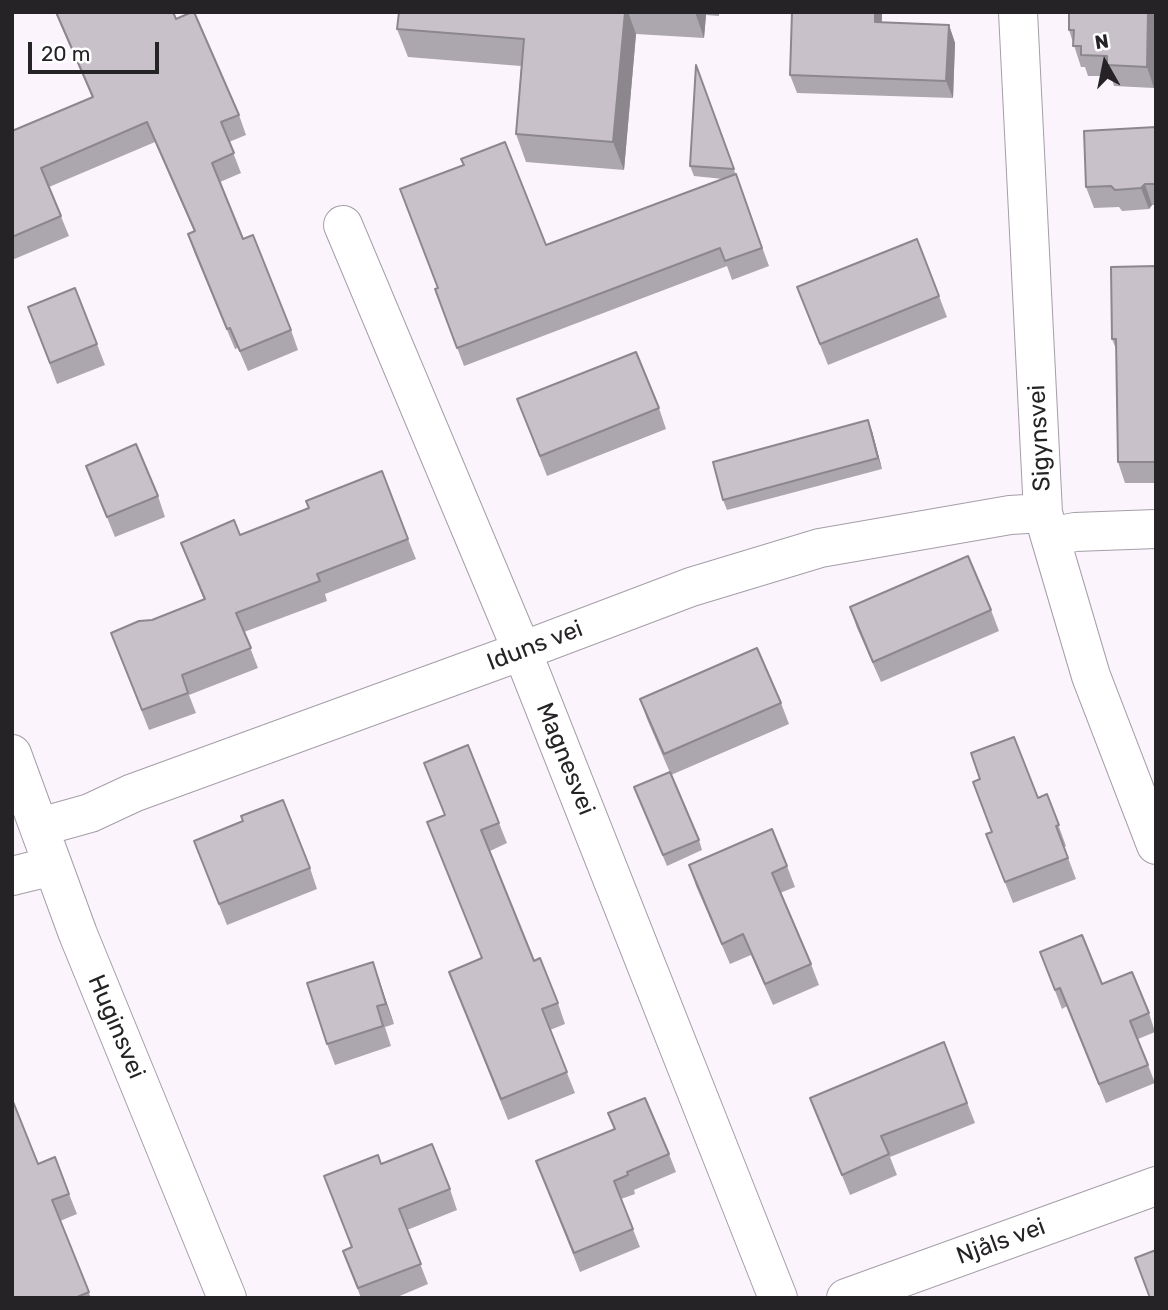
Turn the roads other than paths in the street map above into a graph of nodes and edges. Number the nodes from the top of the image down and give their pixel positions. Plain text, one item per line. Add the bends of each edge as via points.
1 (1018, 12) edge
2 (343, 225) dead end
3 (1047, 525) junction
4 (1156, 529) edge
5 (522, 651) junction
6 (12, 754) edge
7 (40, 827) junction
8 (1156, 845) edge
9 (53, 866) junction
10 (12, 876) edge
11 (1156, 1186) edge
12 (227, 1298) edge
13 (778, 1298) edge
14 (846, 1298) edge

1 - 3 street, Sigynsvei
2 - 5 street, Magnesvei
3 - 4 street, Iduns vei via 1075,532
3 - 5 street, Iduns vei via 1010,516 820,548 691,587
3 - 8 street, Sigynsvei via 1091,676
5 - 7 street, Iduns vei via 133,793 90,813
5 - 13 street, Magnesvei
6 - 7 street, Huginsvei
7 - 9 street, Huginsvei
9 - 10 street
9 - 12 street, Huginsvei
11 - 14 street, Njåls vei

